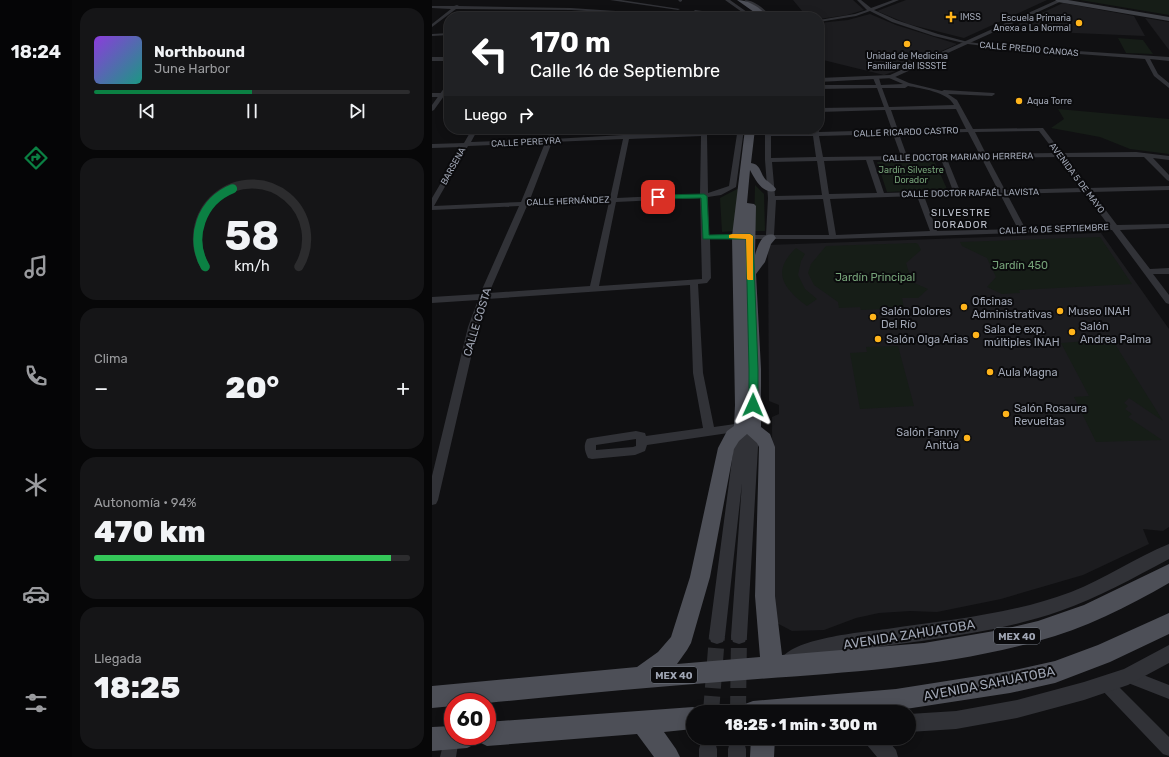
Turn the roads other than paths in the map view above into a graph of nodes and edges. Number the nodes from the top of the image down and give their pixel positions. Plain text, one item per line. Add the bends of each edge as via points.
1 (612, 0) edge
2 (726, 0) edge
3 (734, 0) edge
4 (740, 0) edge
5 (746, 0) edge
6 (859, 0) edge
7 (897, 0) edge
8 (1060, 0) edge
9 (1070, 0) edge
10 (461, 3) dead end
11 (432, 7) edge
12 (456, 7) junction
13 (604, 10) joint
14 (685, 10) dead end
15 (870, 10) junction
16 (693, 11) dead end
17 (449, 12) edge
18 (632, 12) edge
19 (699, 12) edge
20 (724, 12) edge
21 (744, 12) edge
22 (758, 12) edge
23 (758, 12) edge
24 (759, 12) edge
25 (1169, 18) edge
26 (824, 20) edge
27 (437, 21) edge
28 (432, 26) edge
29 (444, 34) edge
30 (432, 35) edge
31 (968, 43) junction
32 (1147, 58) junction
33 (432, 59) edge
34 (444, 59) edge
35 (1169, 59) edge
36 (891, 77) junction
37 (876, 78) junction
38 (824, 80) edge
39 (911, 86) junction
40 (1169, 86) edge
41 (880, 87) junction
42 (824, 88) edge
43 (933, 91) junction
44 (992, 94) dead end
45 (432, 95) edge
46 (444, 95) edge
47 (444, 97) edge
48 (958, 107) junction
49 (432, 109) edge
50 (888, 109) junction
51 (824, 110) edge
52 (970, 130) junction
53 (824, 132) edge
54 (897, 132) junction
55 (1043, 132) joint
56 (472, 134) edge
57 (552, 134) edge
58 (627, 134) edge
59 (666, 134) edge
60 (704, 134) edge
61 (743, 134) edge
62 (744, 134) edge
63 (764, 134) edge
64 (765, 134) edge
65 (815, 134) edge
66 (627, 137) junction
67 (549, 140) junction
68 (465, 145) junction
69 (432, 146) edge
70 (1060, 155) junction
71 (984, 156) junction
72 (1147, 156) junction
73 (943, 157) junction
74 (869, 158) junction
75 (905, 158) junction
76 (1169, 158) edge
77 (768, 160) junction
78 (820, 160) junction
79 (752, 166) junction
80 (743, 179) junction
81 (1169, 179) edge
82 (732, 187) junction
83 (1169, 188) edge
84 (1087, 190) junction
85 (1003, 192) junction
86 (771, 194) junction
87 (920, 194) junction
88 (958, 194) junction
89 (881, 195) junction
90 (704, 196) junction
91 (826, 198) junction
92 (613, 199) junction
93 (525, 202) junction
94 (432, 204) edge
95 (432, 208) edge
96 (1169, 226) edge
97 (1115, 227) junction
98 (1023, 230) junction
99 (934, 233) junction
100 (833, 237) junction
101 (770, 238) junction
102 (744, 239) junction
103 (706, 240) junction
104 (1148, 272) junction
105 (1169, 272) edge
106 (750, 274) junction
107 (694, 282) junction
108 (594, 289) junction
109 (483, 297) junction
110 (432, 300) edge
111 (1169, 301) edge
112 (746, 429) junction
113 (709, 431) junction
114 (642, 440) dead end
115 (432, 500) edge
116 (1169, 551) edge
117 (1169, 573) edge
118 (1169, 623) edge
119 (717, 636) tunnel mouth
120 (739, 636) tunnel mouth
121 (1169, 654) edge
122 (778, 667) junction
123 (1128, 676) junction
124 (640, 678) junction
125 (1106, 684) junction
126 (1169, 692) edge
127 (432, 697) edge
128 (837, 705) edge
129 (686, 719) edge
130 (642, 722) junction
131 (916, 723) edge
132 (496, 733) edge
133 (763, 745) edge
134 (880, 745) edge
135 (1169, 748) edge
136 (668, 757) edge
137 (762, 757) edge
138 (889, 757) edge

1 - 14 street
2 - 20 street via 727,8
2 - 21 street
3 - 22 main road
4 - 23 main road
5 - 24 street
6 - 15 street, CALLE PREDIO CANOAS
7 - 15 street
8 - 25 main road
8 - 31 street
9 - 25 main road
10 - 12 street
11 - 12 street
12 - 13 street
12 - 17 street
13 - 18 street
15 - 26 street
15 - 31 street, CALLE PREDIO CANOAS via 916,29
16 - 19 street
27 - 28 street
29 - 30 street
31 - 32 street, CALLE PREDIO CANOAS
31 - 36 street
32 - 35 street, CALLE PREDIO CANOAS
32 - 40 street via 1156,75
33 - 34 street
36 - 37 street
36 - 39 street
37 - 38 street
37 - 41 street
39 - 41 street
39 - 43 street
41 - 42 street
41 - 50 street
43 - 44 street
43 - 48 street via 952,98
45 - 46 street
47 - 49 street
48 - 50 street
48 - 52 street
50 - 51 street
50 - 54 street
52 - 54 street, CALLE RICARDO CASTRO
52 - 55 street, CALLE RICARDO CASTRO via 1040,129
52 - 71 street
53 - 54 street, CALLE RICARDO CASTRO
54 - 75 street
55 - 70 street, AVENIDA 5 DE MAYO
56 - 68 street, BARSENA
57 - 67 street, CALLE COSTA
58 - 66 street
59 - 66 street, CALLE PEREYRA
60 - 90 street
61 - 82 street
62 - 80 main road
63 - 79 main road
64 - 77 street
65 - 78 street
66 - 67 street, CALLE PEREYRA
66 - 92 street
67 - 68 street, CALLE PEREYRA
67 - 93 street, CALLE COSTA
68 - 69 street, CALLE PEREYRA
68 - 94 street, BARSENA
70 - 71 street, CALLE DOCTOR MARIANO HERRERA
70 - 72 street, CALLE DOCTOR MARIANO HERRERA
70 - 84 street, AVENIDA 5 DE MAYO
71 - 73 street, CALLE DOCTOR MARIANO HERRERA
71 - 85 street
72 - 76 street, CALLE DOCTOR MARIANO HERRERA
72 - 81 street
73 - 75 street, CALLE DOCTOR MARIANO HERRERA
73 - 88 street
74 - 75 street, CALLE DOCTOR MARIANO HERRERA
74 - 78 street, CALLE DOCTOR MARIANO HERRERA
74 - 89 street
77 - 78 street, CALLE DOCTOR MARIANO HERRERA
77 - 86 street
78 - 91 street
79 - 86 main road
79 - 102 main road
80 - 82 main road
80 - 102 main road
82 - 90 street, CALLE HERNÁNDEZ
83 - 84 street, CALLE DOCTOR RAFAÉL LAVISTA
84 - 85 street, CALLE DOCTOR RAFAÉL LAVISTA
84 - 97 street, AVENIDA 5 DE MAYO
85 - 88 street, CALLE DOCTOR RAFAÉL LAVISTA
85 - 98 street
86 - 91 street, CALLE DOCTOR RAFAÉL LAVISTA
86 - 101 street
87 - 88 street, CALLE DOCTOR RAFAÉL LAVISTA
87 - 89 street, CALLE DOCTOR RAFAÉL LAVISTA
87 - 99 street
89 - 91 street, CALLE DOCTOR RAFAÉL LAVISTA
90 - 92 street, CALLE HERNÁNDEZ
90 - 103 street
91 - 100 street
92 - 93 street, CALLE HERNÁNDEZ
92 - 108 street
93 - 95 street, CALLE HERNÁNDEZ
93 - 109 street, CALLE COSTA
96 - 97 street, CALLE 16 DE SEPTIEMBRE
97 - 98 street, CALLE 16 DE SEPTIEMBRE
97 - 104 street, AVENIDA 5 DE MAYO
98 - 99 street, CALLE 16 DE SEPTIEMBRE
99 - 100 street, CALLE 16 DE SEPTIEMBRE
100 - 101 street, CALLE 16 DE SEPTIEMBRE
101 - 102 street, CALLE 16 DE SEPTIEMBRE via 764,241
101 - 106 main road via 765,243 759,262
102 - 103 street, CALLE 16 DE SEPTIEMBRE
102 - 106 main road
102 - 112 main road via 743,405
103 - 107 street via 707,278 701,282
104 - 105 street
104 - 111 street, AVENIDA 5 DE MAYO
106 - 112 main road via 754,369
107 - 108 street
107 - 113 street via 698,373
108 - 109 street
109 - 110 street
109 - 115 street, CALLE COSTA
112 - 113 street
112 - 119 street
112 - 120 street
112 - 122 main road via 764,439 766,447 765,596
112 - 124 main road via 733,436 726,448 700,576 680,643 666,660
113 - 114 street
116 - 122 street, AVENIDA ZAHUATOBA via 1112,581 1060,603 959,628 816,649
117 - 122 main road, MEX 40 via 1131,594 1081,615 1040,630 994,642 854,661
118 - 128 main road, AVENIDA SAHUATOBA via 1102,654 1055,672 1010,682 896,700
121 - 123 street
122 - 124 main road, MEX 40
123 - 125 street
123 - 126 street
124 - 127 main road, MEX 40
125 - 131 street via 1017,710 956,720
125 - 135 street
129 - 130 main road
130 - 132 main road
130 - 136 main road
133 - 137 main road
134 - 138 street

